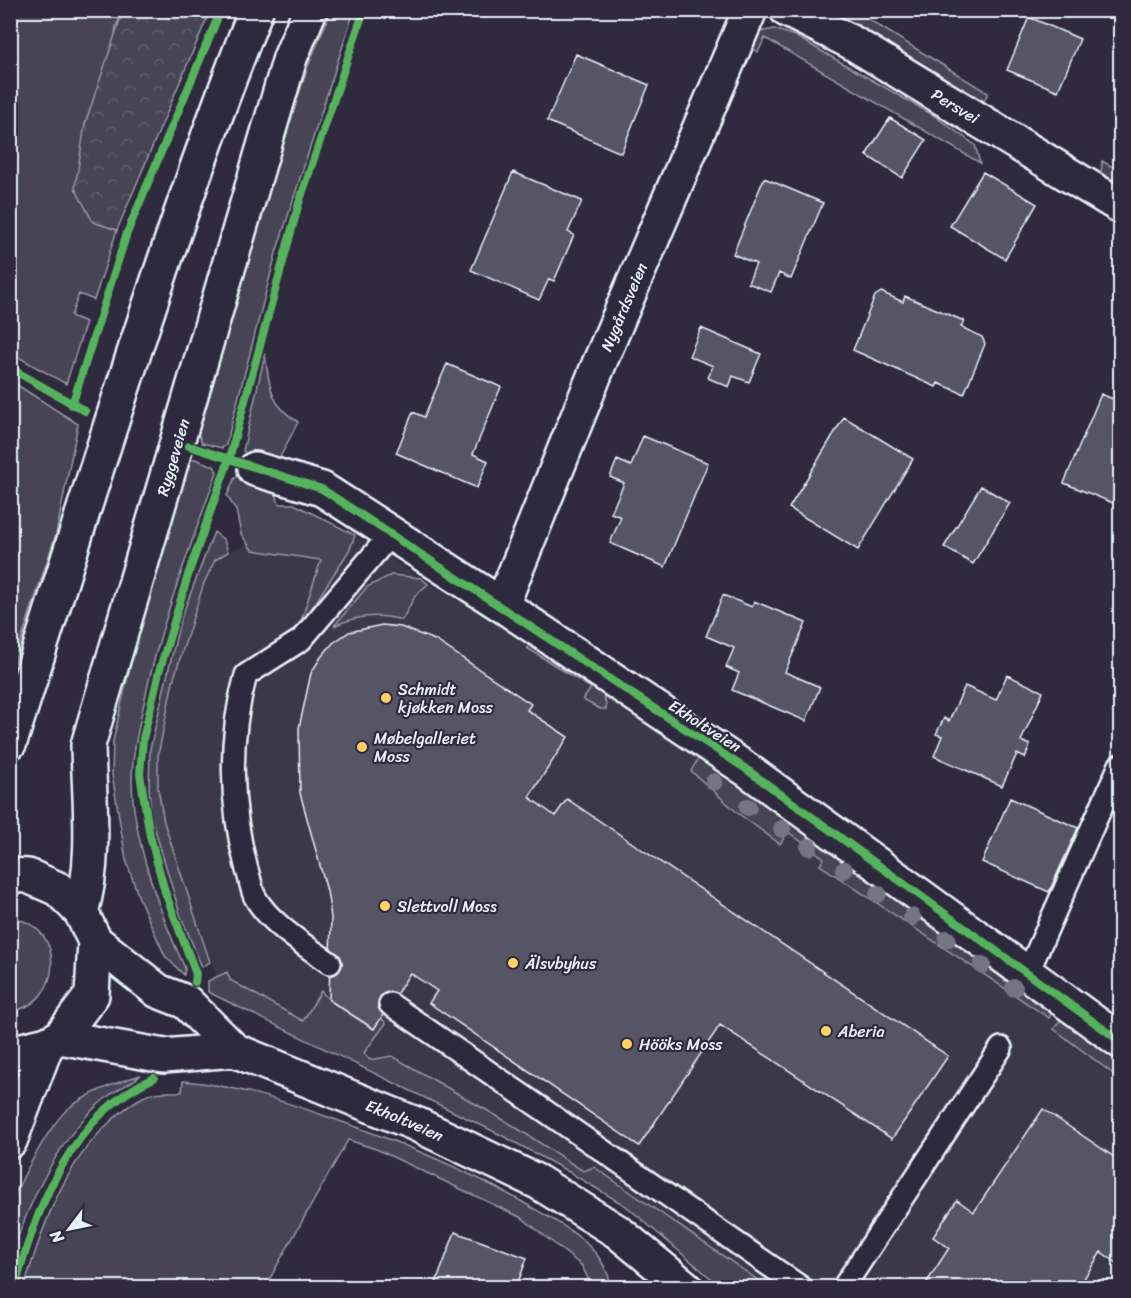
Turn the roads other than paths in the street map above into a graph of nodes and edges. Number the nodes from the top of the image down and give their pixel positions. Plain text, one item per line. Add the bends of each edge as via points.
1 (256, 10) edge
2 (309, 10) edge
3 (750, 10) edge
4 (788, 10) edge
5 (1120, 206) edge
6 (255, 469) dead end
7 (391, 534) junction
8 (502, 605) junction
9 (10, 742) edge
10 (1120, 765) edge
11 (10, 875) edge
12 (81, 912) junction
13 (95, 941) junction
14 (330, 963) dead end
15 (1028, 972) junction
16 (390, 1004) dead end
17 (54, 1041) junction
18 (1120, 1041) edge
19 (1001, 1048) dead end
20 (234, 1050) junction
21 (10, 1053) edge
22 (10, 1142) edge
23 (686, 1287) edge
24 (802, 1287) edge
25 (843, 1287) edge

1 - 9 street via 214,116 152,297
2 - 12 street, Ryggeveien via 287,69 88,745 90,849 87,893
3 - 8 street, Nygårdsveien via 599,364
4 - 5 street, Persvei via 850,42
6 - 7 street, Ekholtveien via 322,489
7 - 8 street, Ekholtveien
7 - 14 lane via 301,640 246,675 237,710 233,770 238,837 255,897 281,927
8 - 15 street, Ekholtveien via 746,769
10 - 15 lane
11 - 12 street via 28,876 58,889
12 - 13 street
13 - 17 street via 92,995
13 - 20 street, Ekholtveien via 158,991 186,1002
15 - 18 street, Ekholtveien
16 - 24 lane
17 - 20 street, Ekholtveien via 164,1056
17 - 21 street
17 - 22 street
19 - 25 lane
20 - 23 street, Ekholtveien via 416,1124 538,1182 618,1232

